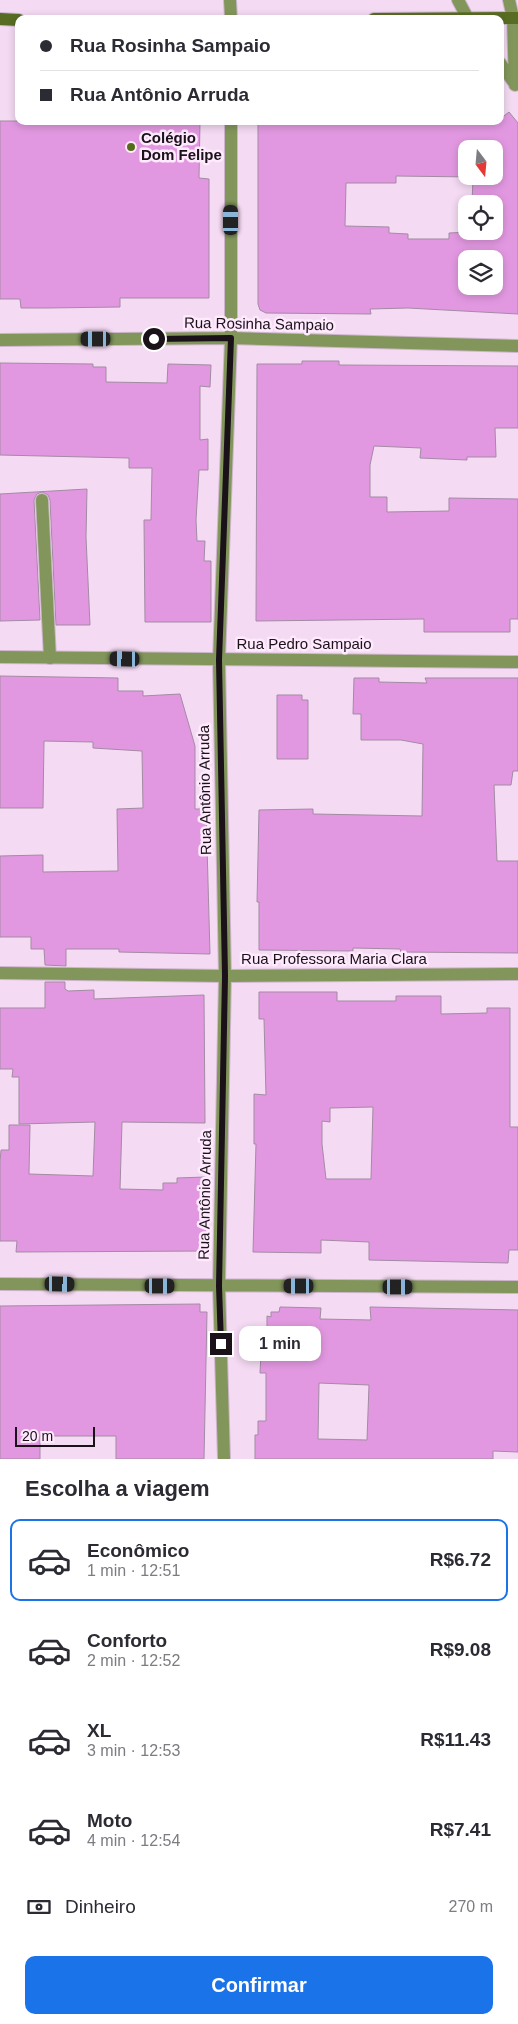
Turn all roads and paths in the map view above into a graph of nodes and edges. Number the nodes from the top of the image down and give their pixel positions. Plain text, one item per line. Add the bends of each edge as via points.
1 (230, 0) edge
2 (458, 0) edge
3 (509, 0) edge
4 (231, 15) edge
5 (466, 15) edge
6 (515, 18) edge
7 (0, 20) edge
8 (15, 20) edge
9 (504, 69) edge
10 (517, 87) edge
11 (231, 125) edge
12 (231, 338) junction
13 (0, 340) edge
14 (518, 346) edge
15 (42, 500) dead end
16 (0, 657) edge
17 (50, 658) junction
18 (219, 660) junction
19 (518, 662) edge
20 (0, 973) edge
21 (518, 974) edge
22 (225, 976) junction
23 (0, 1284) edge
24 (219, 1286) junction
25 (518, 1287) edge
26 (224, 1459) edge

1 - 4 street
2 - 5 street
3 - 6 street
6 - 10 street
7 - 8 main road
9 - 10 street
11 - 12 street, Rua Antônio Arruda
12 - 13 street, Rua Rosinha Sampaio
12 - 14 street, Rua Rosinha Sampaio
12 - 18 street, Rua Antônio Arruda
15 - 17 street
16 - 17 street, Rua Pedro Sampaio
17 - 18 street, Rua Pedro Sampaio
18 - 19 street, Rua Pedro Sampaio
18 - 22 street, Rua Antônio Arruda
20 - 22 street, Rua Professora Maria Clara
21 - 22 street, Rua Professora Maria Clara
22 - 24 street, Rua Antônio Arruda
23 - 24 street
24 - 25 street
24 - 26 street, Rua Antônio Arruda

